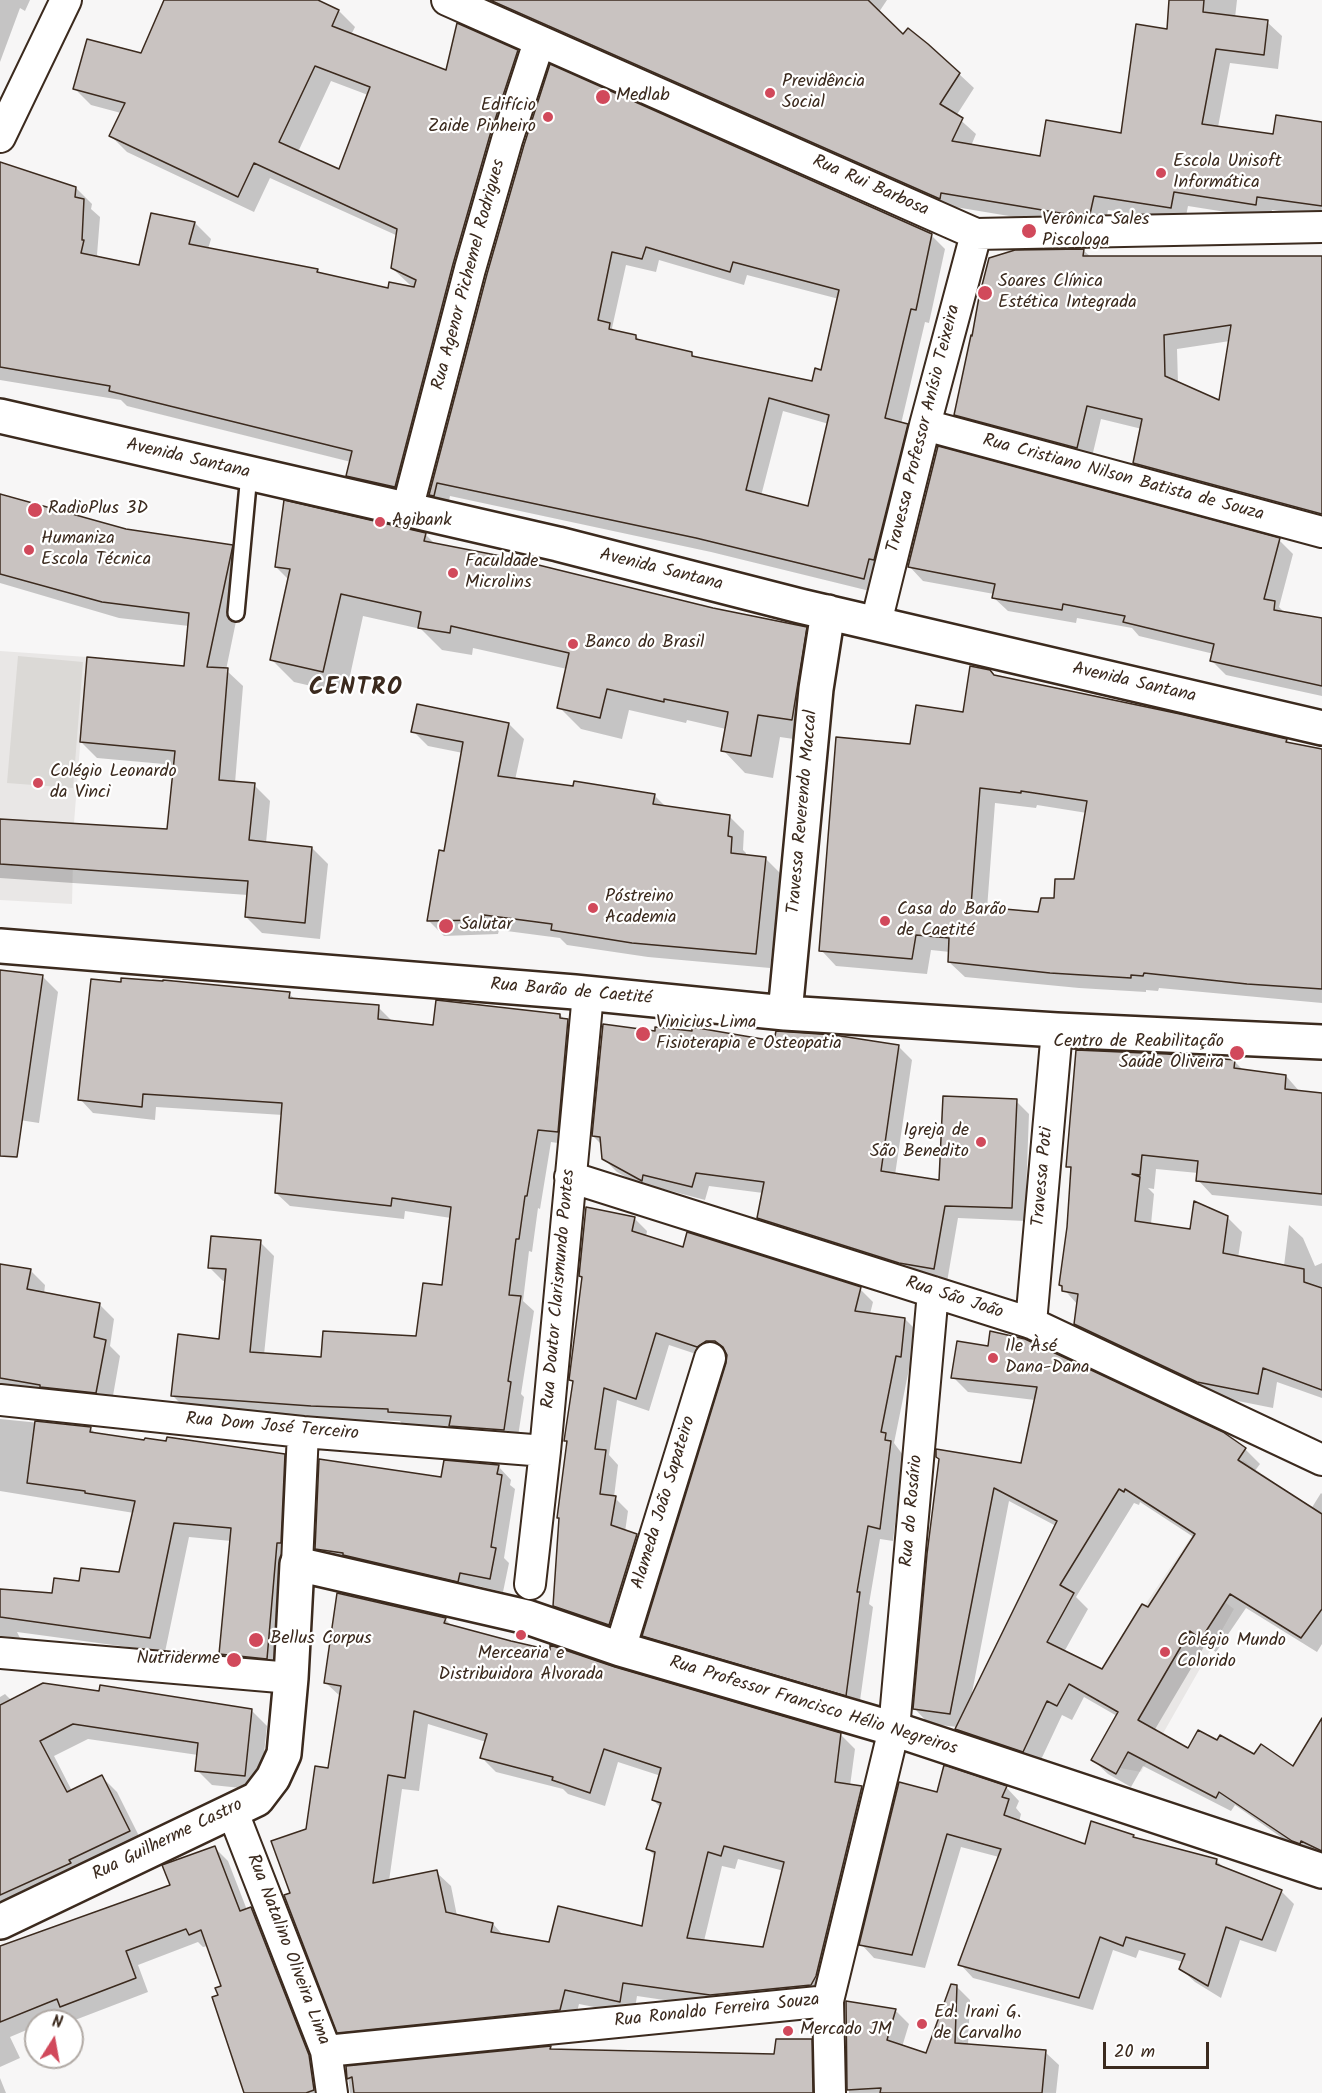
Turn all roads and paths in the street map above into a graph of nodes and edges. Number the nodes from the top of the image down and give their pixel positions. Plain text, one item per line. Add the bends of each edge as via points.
1 (66, 0) edge
2 (447, 0) edge
3 (539, 42) junction
4 (0, 137) edge
5 (1322, 227) edge
6 (976, 234) junction
7 (0, 416) edge
8 (925, 425) junction
9 (249, 474) junction
10 (407, 510) junction
11 (1322, 532) edge
12 (828, 612) junction
13 (236, 613) dead end
14 (876, 623) junction
15 (1322, 728) edge
16 (0, 946) edge
17 (588, 994) junction
18 (786, 1013) junction
19 (1057, 1030) junction
20 (1322, 1042) edge
21 (570, 1177) junction
22 (933, 1292) junction
23 (1031, 1323) junction
24 (710, 1358) dead end
25 (0, 1400) edge
26 (303, 1432) junction
27 (545, 1451) junction
28 (1322, 1460) edge
29 (297, 1564) junction
30 (530, 1584) dead end
31 (620, 1649) junction
32 (0, 1653) edge
33 (291, 1678) junction
34 (894, 1729) junction
35 (232, 1810) junction
36 (1322, 1871) edge
37 (0, 1922) edge
38 (828, 2001) junction
39 (326, 2051) junction
40 (332, 2093) edge
41 (830, 2093) edge

1 - 4 street
2 - 3 street, Rua Rui Barbosa
3 - 6 street, Rua Rui Barbosa
3 - 10 street, Rua Agenor Pichemel Rodrigues via 470,269
5 - 6 street, Rua Rui Barbosa
6 - 8 street, Travessa Professor Anísio Teixeira
7 - 9 main road, Avenida Santana
8 - 11 street, Rua Cristiano Nilson Batista de Souza
8 - 14 street, Travessa Professor Anísio Teixeira
9 - 10 main road, Avenida Santana
9 - 13 lane
10 - 12 main road, Avenida Santana
12 - 14 main road, Avenida Santana
12 - 18 main road, Travessa Reverendo Maccal via 816,689
14 - 15 main road, Avenida Santana
16 - 17 main road, Rua Barão de Caetité
17 - 18 main road, Rua Barão de Caetité
17 - 21 street, Rua Doutor Clarismundo Pontes
18 - 19 main road, Rua Barão de Caetité
19 - 20 main road, Rua Barão de Caetité
19 - 23 street, Travessa Poti
21 - 22 street, Rua São João
21 - 27 street, Rua Doutor Clarismundo Pontes
22 - 23 street, Rua São João
22 - 34 street, Rua do Rosário
23 - 28 street, Rua São João
24 - 31 street, Alameda João Sapateiro
25 - 26 street, Rua Dom José Terceiro
26 - 27 street, Rua Dom José Terceiro
26 - 29 street, Rua Guilherme Castro
27 - 30 street, Rua Doutor Clarismundo Pontes
29 - 31 main road, Rua Professor Francisco Hélio Negreiros via 527,1617
29 - 33 main road, Rua Guilherme Castro
31 - 34 main road, Rua Professor Francisco Hélio Negreiros
32 - 33 street
33 - 35 main road, Rua Guilherme Castro via 284,1754 257,1799
34 - 36 main road, Rua Professor Francisco Hélio Negreiros
34 - 38 street, Rua Ronaldo Ferreira Souza
35 - 37 main road, Rua Guilherme Castro
35 - 39 street, Rua Natalino Oliveira Lima
38 - 39 street, Rua Ronaldo Ferreira Souza
38 - 41 street
39 - 40 street, Rua Natalino Oliveira Lima

